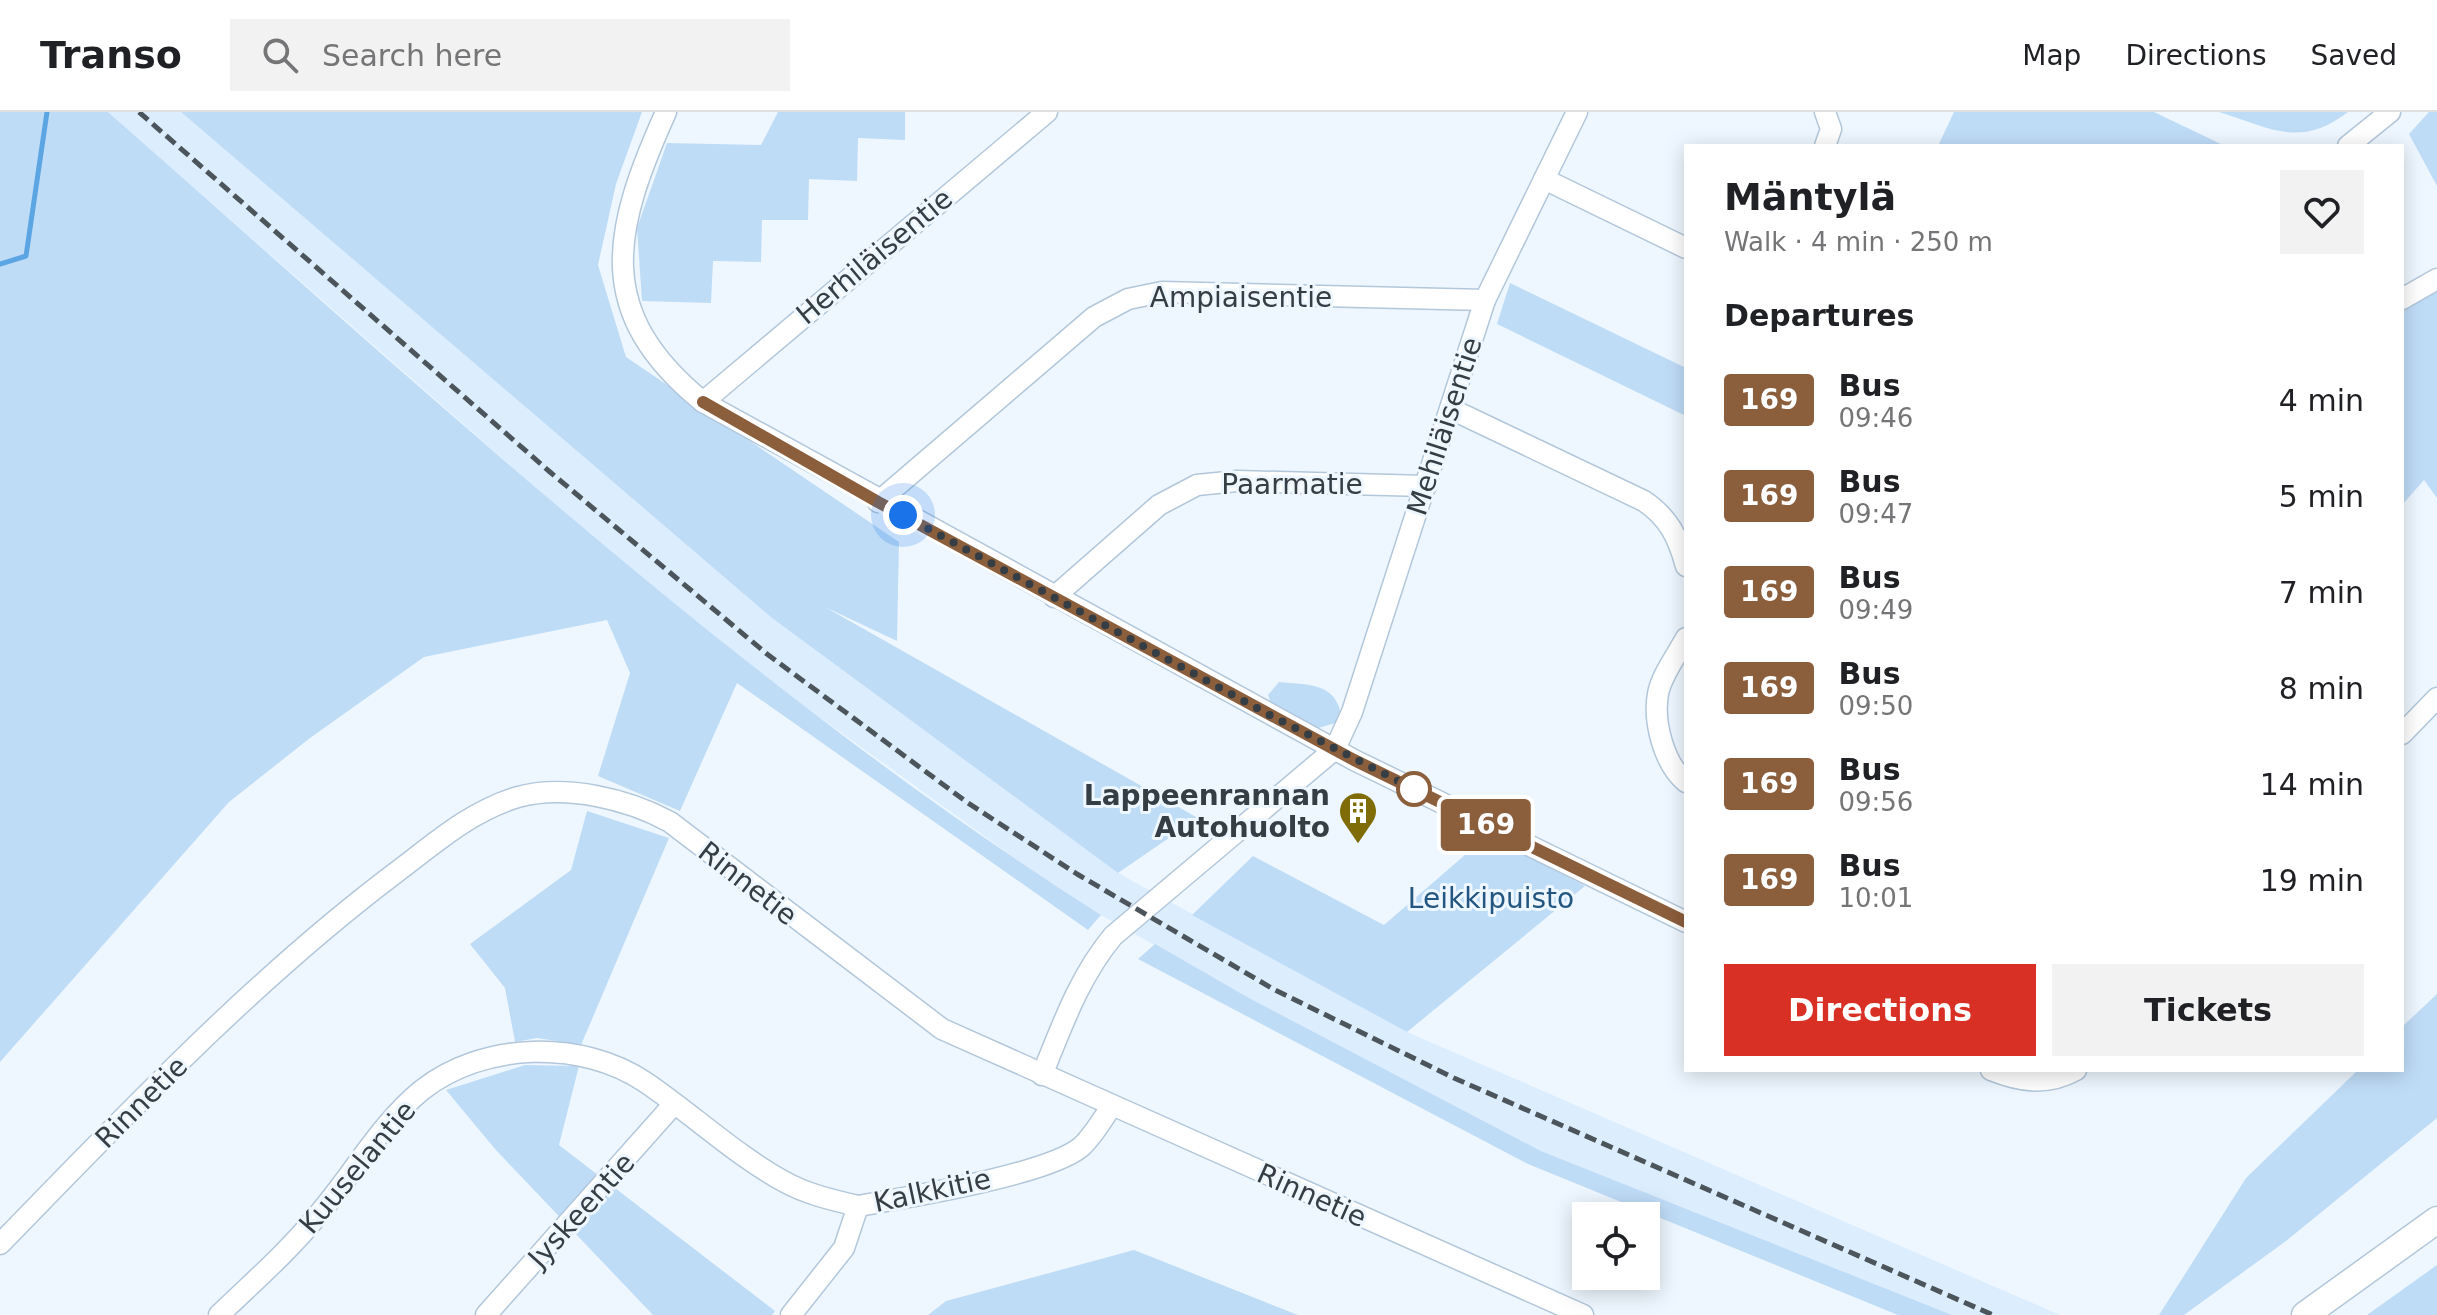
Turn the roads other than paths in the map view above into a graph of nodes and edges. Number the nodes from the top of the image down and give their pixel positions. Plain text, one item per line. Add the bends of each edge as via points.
1 (666, 112) edge
2 (1047, 112) edge
3 (1577, 112) edge
4 (1825, 112) edge
5 (2390, 112) edge
6 (1826, 144) edge
7 (2350, 144) edge
8 (1544, 179) junction
9 (1684, 247) edge
10 (2437, 279) edge
11 (2404, 298) edge
12 (1485, 300) junction
13 (703, 402) junction
14 (1451, 409) junction
15 (1426, 486) junction
16 (878, 502) junction
17 (1684, 560) edge
18 (1054, 597) junction
19 (1684, 642) edge
20 (2437, 698) edge
21 (2404, 732) edge
22 (1335, 749) junction
23 (1684, 779) edge
24 (1684, 921) edge
25 (1996, 1072) edge
26 (2072, 1072) edge
27 (1042, 1075) junction
28 (674, 1104) junction
29 (1111, 1107) junction
30 (858, 1206) junction
31 (2437, 1220) edge
32 (0, 1244) edge
33 (219, 1315) edge
34 (486, 1315) edge
35 (791, 1315) edge
36 (1583, 1315) edge
37 (2305, 1315) edge

1 - 13 street via 627,211 622,260 630,310 654,357
2 - 13 street, Herhiläisentie
3 - 8 street, Mehiläisentie
4 - 6 street via 1831,129
5 - 7 street
8 - 9 street
8 - 12 street, Mehiläisentie
10 - 11 street
12 - 14 street, Mehiläisentie
12 - 16 street, Ampiaisentie via 1162,292 1128,299 1094,317
13 - 16 street
14 - 15 street, Mehiläisentie
14 - 17 street via 1644,501 1664,515
15 - 18 street, Paarmatie via 1237,481 1197,485 1159,505
15 - 22 street, Mehiläisentie
16 - 18 street
18 - 22 street
19 - 23 street via 1658,692 1657,722 1665,749
20 - 21 street
22 - 24 street
22 - 27 street via 1113,936 1078,989
25 - 26 street via 2016,1080 2054,1081
27 - 29 street, Rinnetie
27 - 32 street, Rinnetie via 942,1029 649,810 566,793 519,797 475,815 320,930
28 - 30 street, Kuuselantie via 783,1181
28 - 33 street, Kuuselantie via 614,1065 587,1057 536,1052 468,1066 424,1089 315,1219
28 - 34 street, Jyskeentie
29 - 30 street, Kalkkitie via 1080,1148 1047,1162
29 - 36 street, Rinnetie
30 - 35 street, Kalkkitie via 844,1248
31 - 37 main road

